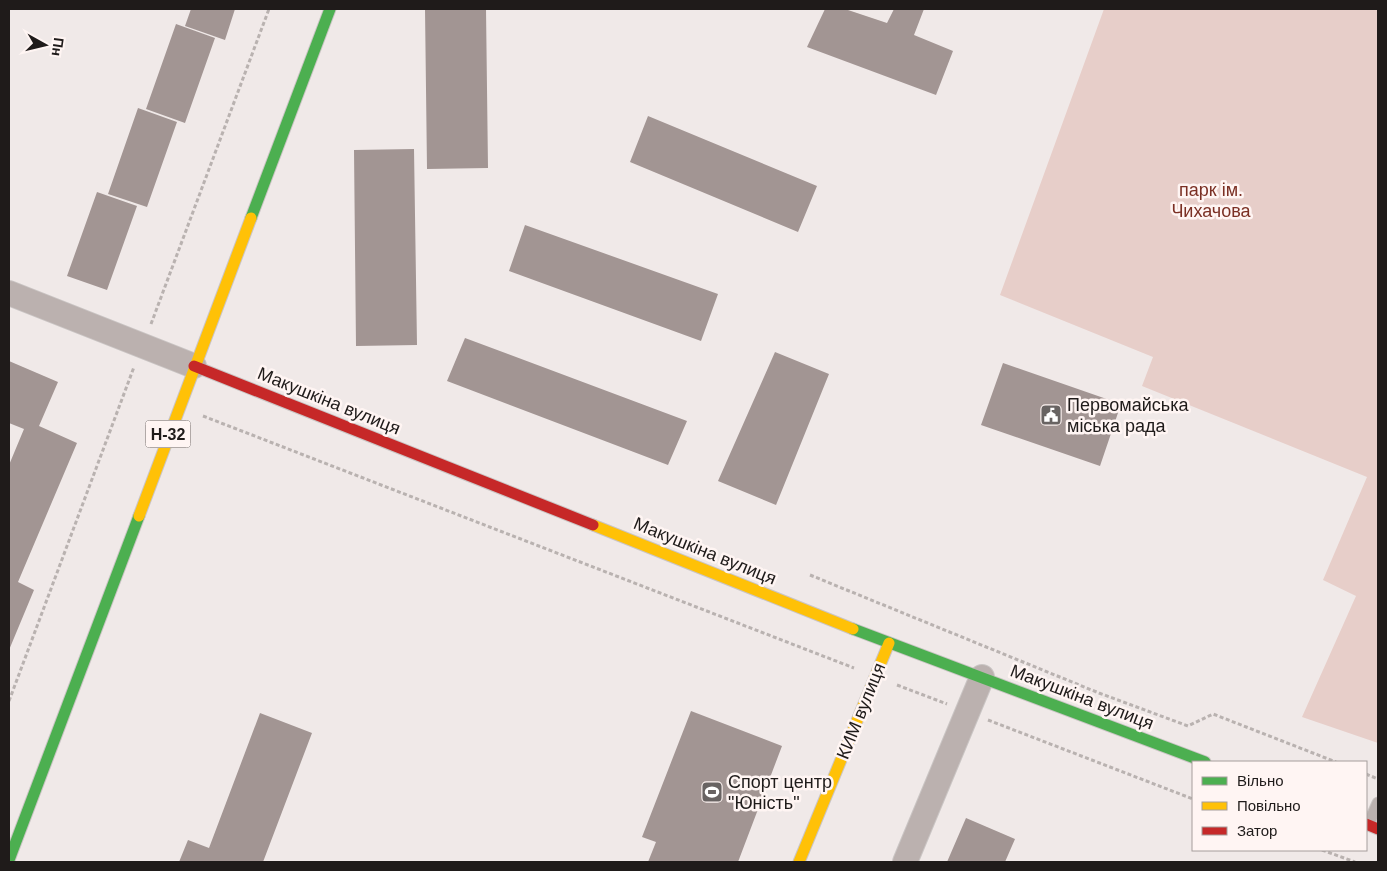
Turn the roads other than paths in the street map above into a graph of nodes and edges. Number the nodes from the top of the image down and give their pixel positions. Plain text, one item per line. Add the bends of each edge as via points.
1 (330, 9) edge
2 (9, 293) edge
3 (194, 366) junction
4 (889, 643) junction
5 (982, 677) junction
6 (1202, 761) edge
7 (1378, 802) edge
8 (1371, 826) edge
9 (9, 860) edge
10 (798, 862) edge
11 (905, 862) edge

1 - 3 street, Н-32
2 - 3 street
3 - 4 street, Макушкіна вулиця
3 - 9 street, Н-32
4 - 5 street, Макушкіна вулиця
4 - 10 street, КИМ вулиця
5 - 6 street, Макушкіна вулиця
5 - 11 street
7 - 8 lane

